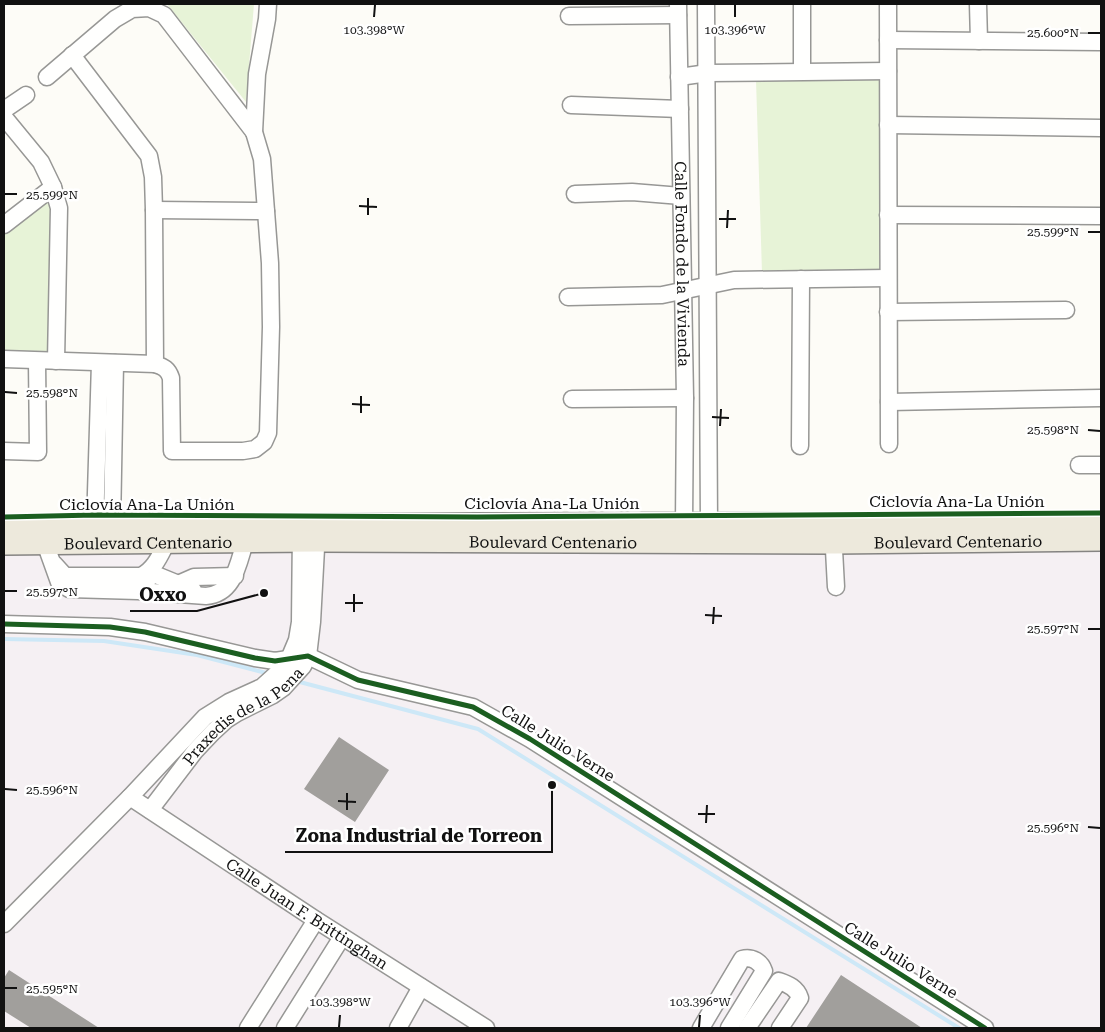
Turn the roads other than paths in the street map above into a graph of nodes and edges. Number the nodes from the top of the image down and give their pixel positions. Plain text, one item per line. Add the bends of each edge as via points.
1 (268, 4) edge
2 (706, 4) edge
3 (802, 4) edge
4 (888, 4) edge
5 (978, 4) edge
6 (678, 9) edge
7 (569, 16) dead end
8 (888, 40) junction
9 (979, 41) junction
10 (1101, 42) edge
11 (72, 55) junction
12 (802, 71) junction
13 (888, 71) junction
14 (708, 73) junction
15 (47, 77) dead end
16 (680, 77) junction
17 (26, 95) dead end
18 (571, 105) dead end
19 (680, 109) junction
20 (4, 110) edge
21 (4, 117) edge
22 (888, 125) junction
23 (1101, 128) edge
24 (254, 132) junction
25 (53, 187) junction
26 (575, 194) dead end
27 (681, 196) junction
28 (154, 210) junction
29 (266, 211) junction
30 (888, 215) junction
31 (1101, 216) edge
32 (4, 225) edge
33 (888, 278) junction
34 (801, 279) junction
35 (708, 286) junction
36 (682, 290) junction
37 (568, 297) dead end
38 (1066, 310) dead end
39 (888, 312) junction
40 (4, 359) edge
41 (37, 361) junction
42 (56, 361) junction
43 (108, 363) junction
44 (155, 364) junction
45 (684, 398) junction
46 (1101, 398) edge
47 (572, 399) dead end
48 (889, 402) junction
49 (889, 444) dead end
50 (800, 446) dead end
51 (4, 451) edge
52 (1079, 465) dead end
53 (1101, 465) edge
54 (1101, 523) edge
55 (709, 524) junction
56 (104, 525) junction
57 (684, 525) junction
58 (309, 532) junction
59 (1044, 532) junction
60 (561, 533) junction
61 (833, 534) junction
62 (4, 538) edge
63 (1101, 540) edge
64 (168, 542) junction
65 (245, 542) junction
66 (618, 543) junction
67 (48, 553) junction
68 (149, 572) junction
69 (235, 576) junction
70 (178, 584) junction
71 (836, 587) dead end
72 (138, 590) junction
73 (206, 596) junction
74 (4, 624) edge
75 (308, 656) junction
76 (290, 667) junction
77 (130, 797) junction
78 (150, 810) junction
79 (316, 920) junction
80 (4, 924) edge
81 (342, 937) junction
82 (420, 987) junction
83 (248, 1028) edge
84 (285, 1028) edge
85 (398, 1028) edge
86 (486, 1028) edge
87 (701, 1028) edge
88 (729, 1028) edge
89 (747, 1028) edge
90 (780, 1028) edge
91 (985, 1028) edge

1 - 24 street via 257,74
2 - 14 street, Calle Fondo de la Vivienda
3 - 12 street
4 - 8 street
5 - 9 street
6 - 7 street
6 - 16 street, Calle Fondo de la Vivienda
8 - 9 street
8 - 13 street
9 - 10 street
11 - 15 street
11 - 24 street via 115,19 132,9 149,8 164,15
11 - 28 street via 149,156
12 - 13 street
12 - 14 street
13 - 22 street
14 - 16 street
14 - 35 street, Calle Fondo de la Vivienda
16 - 19 street, Calle Fondo de la Vivienda
17 - 20 street
18 - 19 street
19 - 27 street, Calle Fondo de la Vivienda
21 - 25 street via 41,162
22 - 23 street
22 - 30 street
24 - 29 street via 262,160
25 - 32 street
25 - 42 street via 58,208
26 - 27 street via 632,192
27 - 36 street, Calle Fondo de la Vivienda
28 - 29 street
28 - 44 street
29 - 44 street via 271,327 268,433 264,442 243,452 172,451 171,378 169,372
30 - 31 street
30 - 33 street
33 - 34 street
33 - 39 street
34 - 35 street via 734,280
34 - 50 street
35 - 36 street
35 - 55 street, Calle Fondo de la Vivienda
36 - 37 street via 662,295
36 - 45 street, Calle Fondo de la Vivienda
38 - 39 street
39 - 48 street
40 - 41 street
41 - 42 street
41 - 51 street via 38,452
42 - 43 street
43 - 44 street
43 - 56 street
45 - 47 street
45 - 57 street, Calle Fondo de la Vivienda
46 - 48 street
48 - 49 street
52 - 53 street
54 - 59 main road, Boulevard Centenario
55 - 57 main road, Boulevard Centenario
55 - 61 main road, Boulevard Centenario
55 - 66 main road via 697,534 630,535
56 - 58 main road, Boulevard Centenario
56 - 62 main road via 106,532 100,534
57 - 60 main road, Boulevard Centenario
58 - 60 main road, Boulevard Centenario
58 - 65 main road, Boulevard Centenario
58 - 75 street, Praxedis de la Pena via 312,622
58 - 76 street, Praxedis de la Pena via 300,622
59 - 61 main road, Boulevard Centenario
59 - 63 main road, Boulevard Centenario
60 - 66 main road, Boulevard Centenario
61 - 66 main road, Boulevard Centenario
61 - 71 street
62 - 67 main road, Boulevard Centenario
64 - 65 main road, Boulevard Centenario
64 - 67 main road, Boulevard Centenario
64 - 68 street
65 - 69 street
67 - 68 street via 68,576 142,576
67 - 72 street via 59,582 69,588
68 - 70 street
68 - 72 street via 147,582
69 - 70 street via 194,577
69 - 73 street via 228,586
70 - 73 street
72 - 73 street
74 - 76 street via 110,627 144,632
75 - 76 street
75 - 91 street, Calle Julio Verne via 358,680 451,701 490,716
76 - 77 street, Praxedis de la Pena via 262,687 205,717
76 - 78 street, Praxedis de la Pena via 283,688 237,712 219,726 195,751
77 - 78 street, Calle Juan F. Brittinghan
77 - 80 street, Praxedis de la Pena
78 - 79 street, Calle Juan F. Brittinghan
79 - 81 street, Calle Juan F. Brittinghan
79 - 83 street
81 - 82 street, Calle Juan F. Brittinghan
81 - 84 street
82 - 85 street
82 - 86 street, Calle Juan F. Brittinghan
87 - 88 street via 742,959 753,959 762,965 764,971
89 - 90 street via 779,981 798,992 800,998

